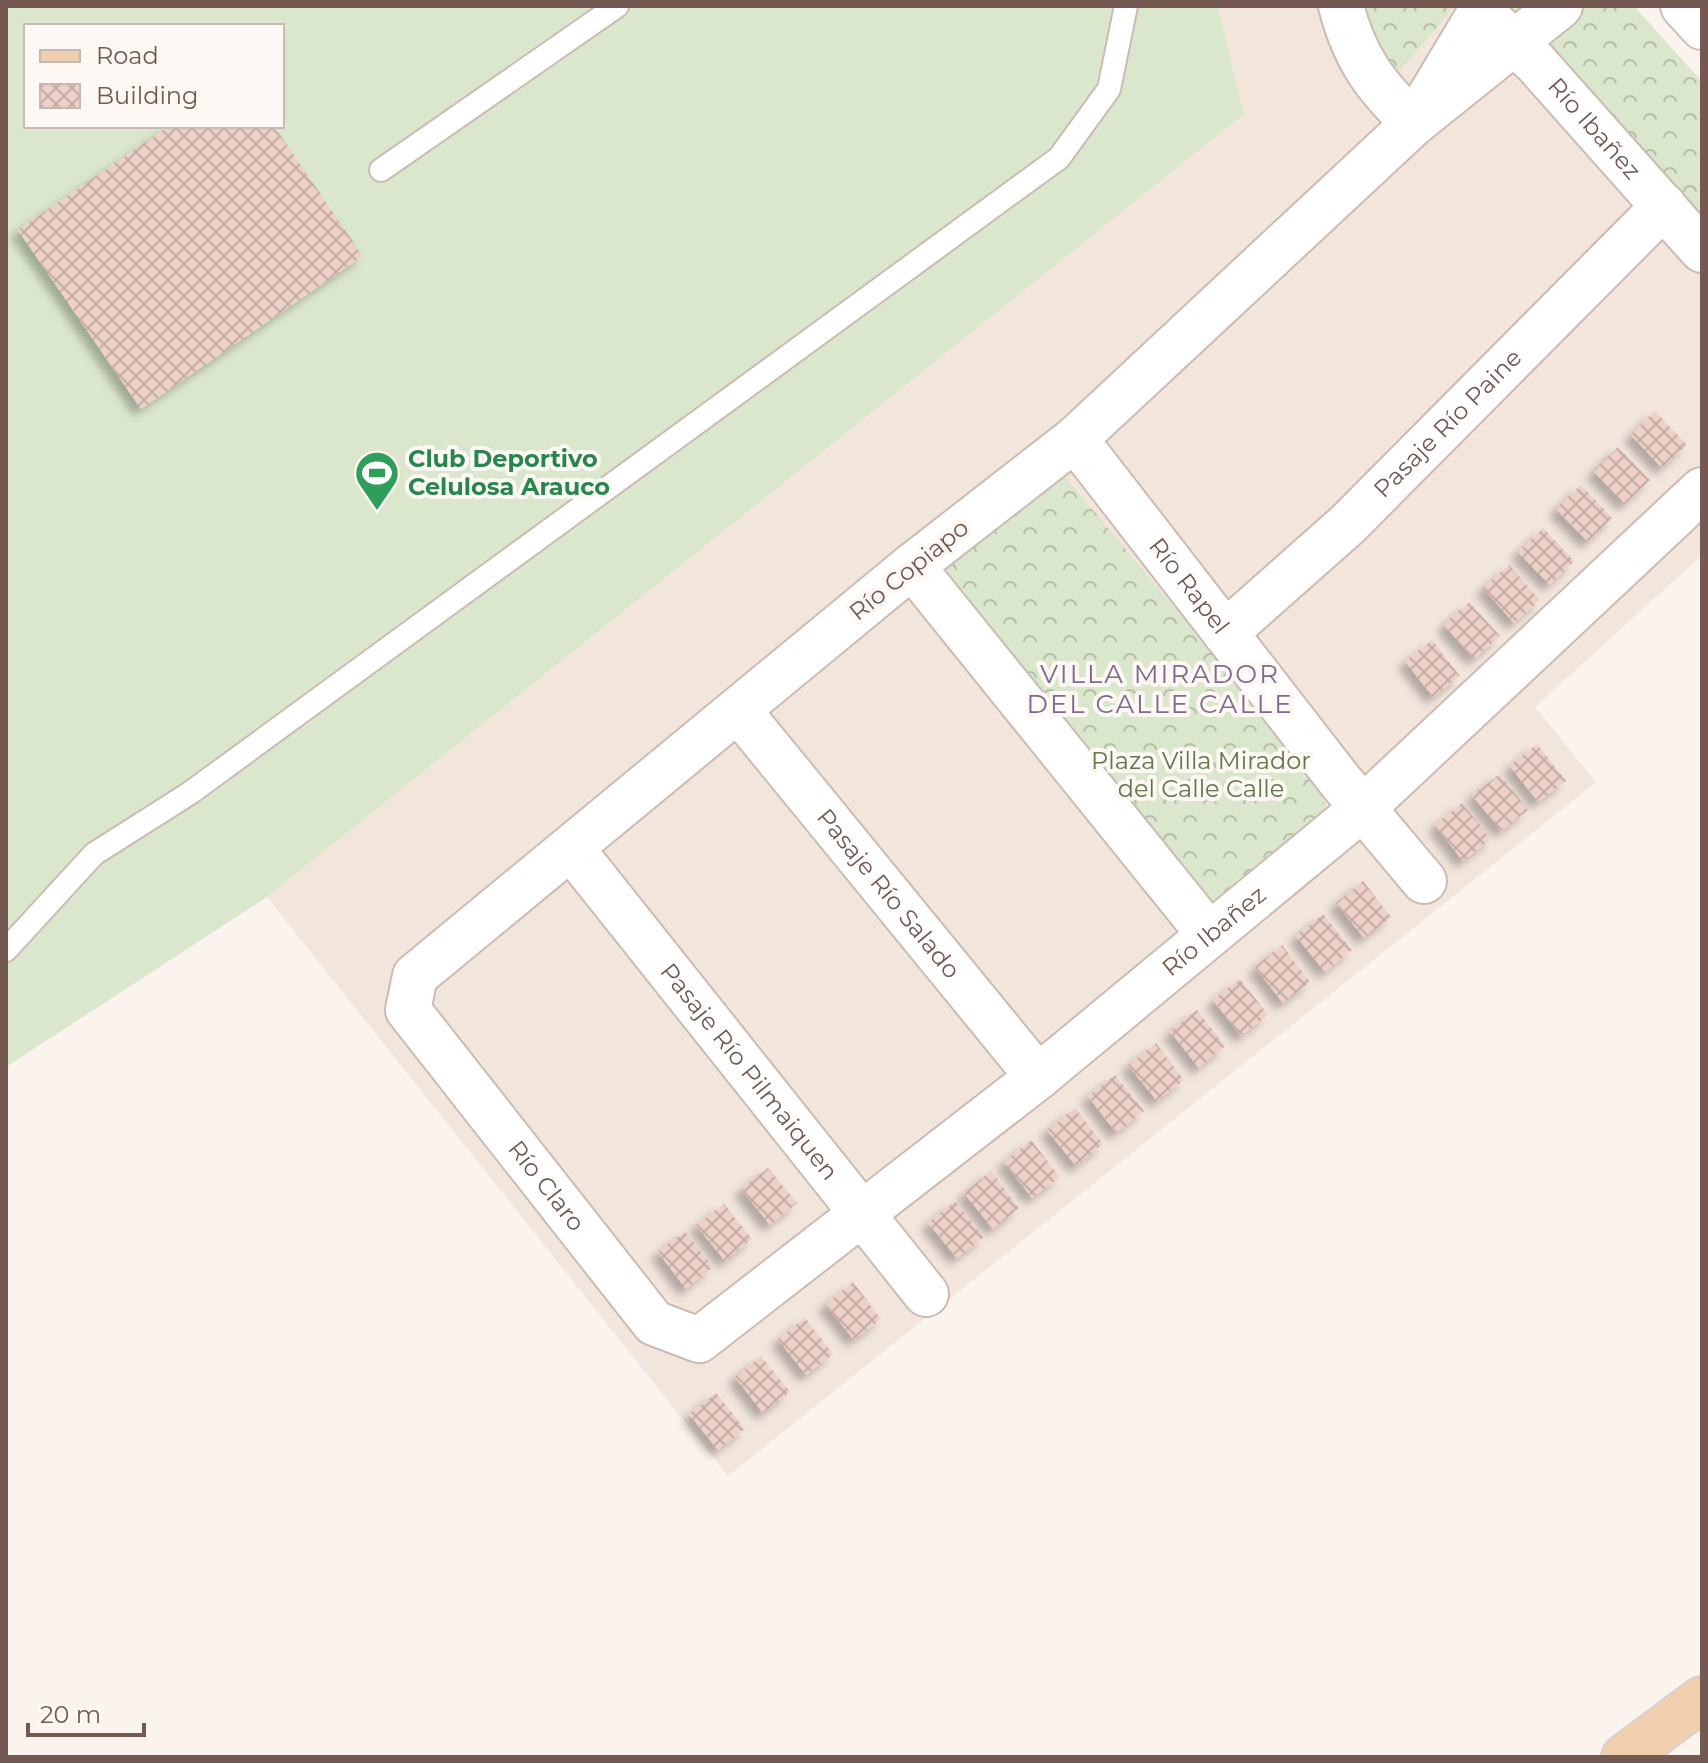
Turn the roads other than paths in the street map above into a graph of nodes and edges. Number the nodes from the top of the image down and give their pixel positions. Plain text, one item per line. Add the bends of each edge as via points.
1 (617, 6) edge
2 (1126, 6) edge
3 (1341, 6) edge
4 (1560, 6) edge
5 (1683, 6) edge
6 (1482, 9) edge
7 (1702, 27) edge
8 (1516, 42) junction
9 (1414, 123) junction
10 (381, 170) dead end
11 (1664, 206) junction
12 (1702, 250) edge
13 (1075, 439) junction
14 (1702, 490) edge
15 (912, 566) junction
16 (1225, 633) junction
17 (739, 711) junction
18 (1363, 808) junction
19 (571, 848) junction
20 (1424, 881) dead end
21 (1208, 933) junction
22 (6, 950) edge
23 (408, 1010) joint
24 (1038, 1077) junction
25 (861, 1213) junction
26 (926, 1294) dead end
27 (699, 1340) joint
28 (1702, 1699) edge
29 (1624, 1757) edge

1 - 10 lane
2 - 22 lane via 1109,89 1059,158 190,793 94,854
3 - 9 street via 1352,45 1380,91
4 - 8 street, Río Copiapo
5 - 7 street
6 - 8 street, Río Ibañez
6 - 9 street, Río Copiapo
8 - 9 street, Río Copiapo
8 - 11 street, Río Ibañez
9 - 13 street, Río Copiapo
11 - 12 street, Río Ibañez
11 - 16 street, Pasaje Río Paine via 1348,524
13 - 15 street, Río Copiapo
13 - 16 street, Río Rapel
14 - 18 street, Río Ibañez
15 - 17 street, Río Copiapo
15 - 21 street
16 - 18 street, Río Rapel
17 - 19 street, Río Copiapo
17 - 24 street, Pasaje Río Salado
18 - 20 street, Río Rapel
18 - 21 street, Río Ibañez
19 - 23 street, Río Copiapo via 415,976
19 - 25 street, Pasaje Río Pilmaiquen
21 - 24 street, Río Ibañez
23 - 27 street, Río Claro via 654,1323
24 - 25 street, Río Ibañez
25 - 26 street, Pasaje Río Pilmaiquen
25 - 27 street, Río Ibañez
28 - 29 main road

